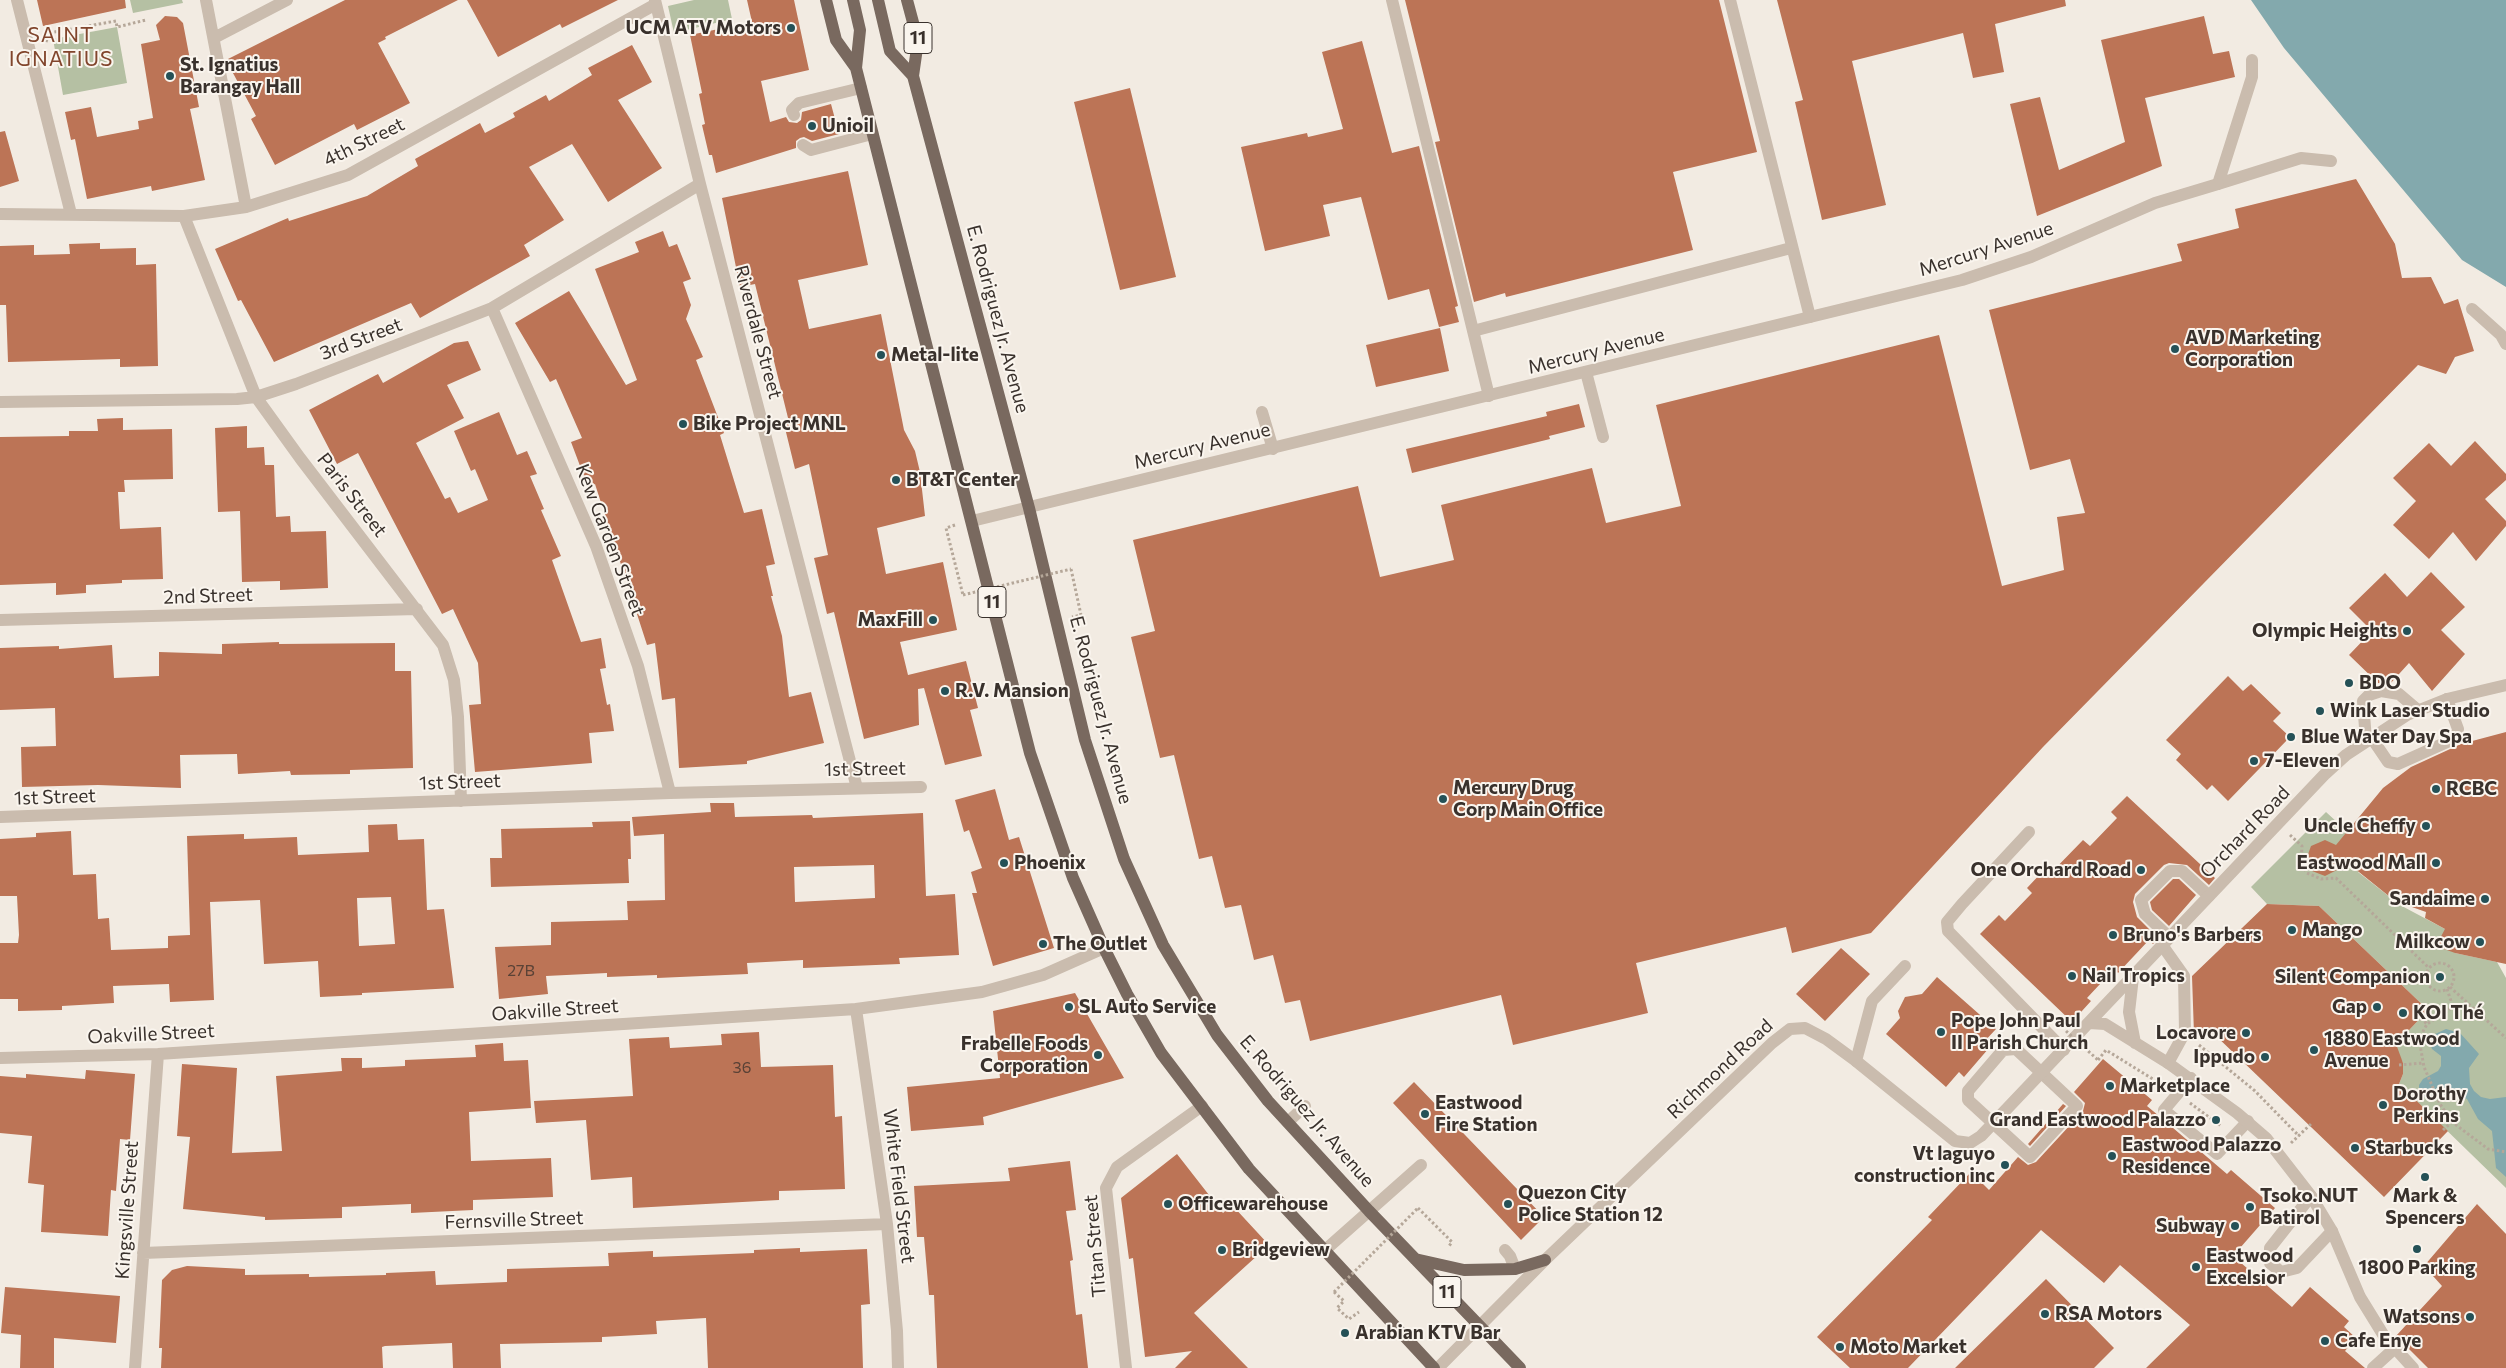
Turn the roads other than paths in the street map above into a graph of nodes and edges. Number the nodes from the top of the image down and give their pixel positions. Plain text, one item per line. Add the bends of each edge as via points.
1 (17, 0) edge
2 (206, 0) edge
3 (287, 0) edge
4 (826, 0) edge
5 (853, 0) edge
6 (878, 0) edge
7 (907, 0) edge
8 (1392, 0) edge
9 (1730, 0) edge
10 (655, 2) edge
11 (214, 38) junction
12 (2252, 60) dead end
13 (856, 68) junction
14 (913, 76) junction
15 (861, 88) junction
16 (794, 115) dead end
17 (872, 134) junction
18 (803, 145) dead end
19 (2330, 161) dead end
20 (700, 184) junction
21 (2218, 184) junction
22 (246, 206) junction
23 (0, 214) edge
24 (72, 214) junction
25 (184, 216) junction
26 (1791, 248) junction
27 (492, 308) junction
28 (2472, 309) dead end
29 (1810, 317) junction
30 (1473, 331) junction
31 (2506, 344) edge
32 (1586, 372) junction
33 (1489, 396) junction
34 (256, 397) junction
35 (0, 402) edge
36 (1262, 412) dead end
37 (1603, 437) dead end
38 (1273, 449) junction
39 (1029, 508) junction
40 (972, 521) junction
41 (417, 609) junction
42 (0, 620) edge
43 (2506, 685) edge
44 (2447, 699) junction
45 (2419, 711) junction
46 (2368, 739) junction
47 (921, 787) dead end
48 (857, 788) junction
49 (670, 793) junction
50 (461, 801) junction
51 (0, 817) edge
52 (2029, 832) dead end
53 (2209, 896) junction
54 (2165, 941) junction
55 (1104, 948) junction
56 (1905, 966) dead end
57 (2133, 977) junction
58 (856, 1009) junction
59 (2089, 1022) junction
60 (2135, 1043) junction
61 (2064, 1050) junction
62 (158, 1054) junction
63 (0, 1058) edge
64 (1856, 1060) junction
65 (2168, 1063) junction
66 (2042, 1072) junction
67 (2191, 1078) junction
68 (1202, 1106) junction
69 (1305, 1106) dead end
70 (2248, 1121) junction
71 (1288, 1122) junction
72 (1993, 1123) junction
73 (1421, 1165) dead end
74 (2311, 1196) junction
75 (1369, 1211) junction
76 (888, 1224) junction
77 (2332, 1231) junction
78 (1505, 1250) dead end
79 (1324, 1251) junction
80 (143, 1253) junction
81 (1415, 1259) junction
82 (1545, 1260) junction
83 (1515, 1269) junction
84 (1479, 1326) junction
85 (2396, 1350) junction
86 (135, 1368) edge
87 (898, 1368) edge
88 (1126, 1368) edge
89 (1434, 1368) edge
90 (1438, 1368) edge
91 (1520, 1368) edge
92 (2373, 1368) edge
93 (2382, 1368) edge
94 (2413, 1368) edge

1 - 24 street
2 - 11 street
3 - 11 street
4 - 13 main road, 11 via 836,40
5 - 13 main road, 11 via 860,30
6 - 14 main road, 11 via 890,51
7 - 14 main road, E. Rodriguez Jr. Avenue / 11 via 918,40
8 - 30 street
9 - 26 street
10 - 20 street, Riverdale Street
10 - 22 street, 4th Street via 348,175
11 - 22 street
12 - 21 street via 2252,77
13 - 15 main road, 11
14 - 39 main road, E. Rodriguez Jr. Avenue / 11
15 - 16 street via 799,103 792,110
15 - 17 main road, 11
17 - 18 street via 811,150
17 - 40 main road, 11
19 - 21 street, Mercury Avenue via 2301,158
20 - 27 street, 3rd Street
20 - 48 street, Riverdale Street
21 - 29 street, Mercury Avenue via 2155,203 2031,257 1962,280
22 - 25 street, 4th Street
23 - 24 street, 4th Street
24 - 25 street, 4th Street
25 - 34 street, Paris Street
26 - 29 street
26 - 30 street
27 - 34 street, 3rd Street
27 - 49 street, Kew Garden Street via 596,546 638,666
28 - 31 street via 2501,335
29 - 32 street, Mercury Avenue
30 - 33 street
32 - 33 street, Mercury Avenue
32 - 37 street
33 - 38 street, Mercury Avenue
34 - 35 street, 3rd Street
34 - 41 street, Paris Street
36 - 38 street
38 - 39 street, Mercury Avenue
39 - 40 street, Mercury Avenue
39 - 71 main road, E. Rodriguez Jr. Avenue / 11 via 1085,740 1124,859 1164,945 1217,1034
40 - 55 main road, 11 via 1030,753 1073,878
41 - 42 street, 2nd Street
41 - 50 street, Paris Street via 443,645 454,680
43 - 44 street, Orchard Road
44 - 45 street, Orchard Road
44 - 46 street via 2458,729 2456,738 2398,764 2388,762
45 - 46 street, Orchard Road
45 - 46 street via 2393,692 2369,695 2363,701
46 - 53 street, Orchard Road via 2324,775
47 - 48 street, 1st Street
48 - 49 street, 1st Street
49 - 50 street, 1st Street
50 - 51 street, 1st Street
52 - 61 street via 1947,922 1948,931
53 - 54 street, Orchard Road
53 - 54 street via 2182,870 2170,871 2141,900 2145,914
54 - 57 street, Orchard Road
54 - 65 street via 2184,976 2186,1032
55 - 58 street, Oakville Street via 1043,975 982,992
55 - 68 main road, 11 via 1162,1053
56 - 64 street via 1872,1000
57 - 59 street, Richmond Road
57 - 60 street via 2129,1012
58 - 62 street, Oakville Street
58 - 76 street, White Field Street
59 - 60 street via 2105,1024
59 - 61 street, Richmond Road
60 - 65 street
61 - 66 street, Richmond Road
62 - 63 street, Oakville Street
62 - 80 street, Kingsville Street
64 - 72 street, Richmond Road via 1955,1140 1970,1143
64 - 82 street, Richmond Road via 1810,1030 1790,1029
65 - 67 street
66 - 72 street, Richmond Road
66 - 72 street via 2016,1049 2003,1050 1968,1091 1968,1100
66 - 72 street via 2077,1106 2030,1157
67 - 70 street
67 - 70 street via 2164,1110 2217,1154
68 - 79 main road, 11 via 1249,1169
68 - 88 street, Titan Street via 1117,1167 1106,1188
69 - 71 street
70 - 74 street via 2280,1154
71 - 75 main road, E. Rodriguez Jr. Avenue / 11
73 - 75 street
74 - 77 street
74 - 77 street via 2270,1248 2270,1263 2281,1272 2297,1268
75 - 79 street
75 - 81 main road, E. Rodriguez Jr. Avenue / 11
76 - 80 street, Fernsville Street
76 - 87 street, White Field Street
77 - 85 street via 2360,1297
78 - 83 street
79 - 89 main road, 11
80 - 86 street, Kingsville Street
81 - 83 main road via 1464,1270
81 - 84 main road, E. Rodriguez Jr. Avenue / 11
82 - 83 main road
82 - 84 street, Richmond Road
84 - 90 street, Richmond Road
84 - 91 main road, E. Rodriguez Jr. Avenue / 11
85 - 92 street
85 - 93 street
85 - 94 street

